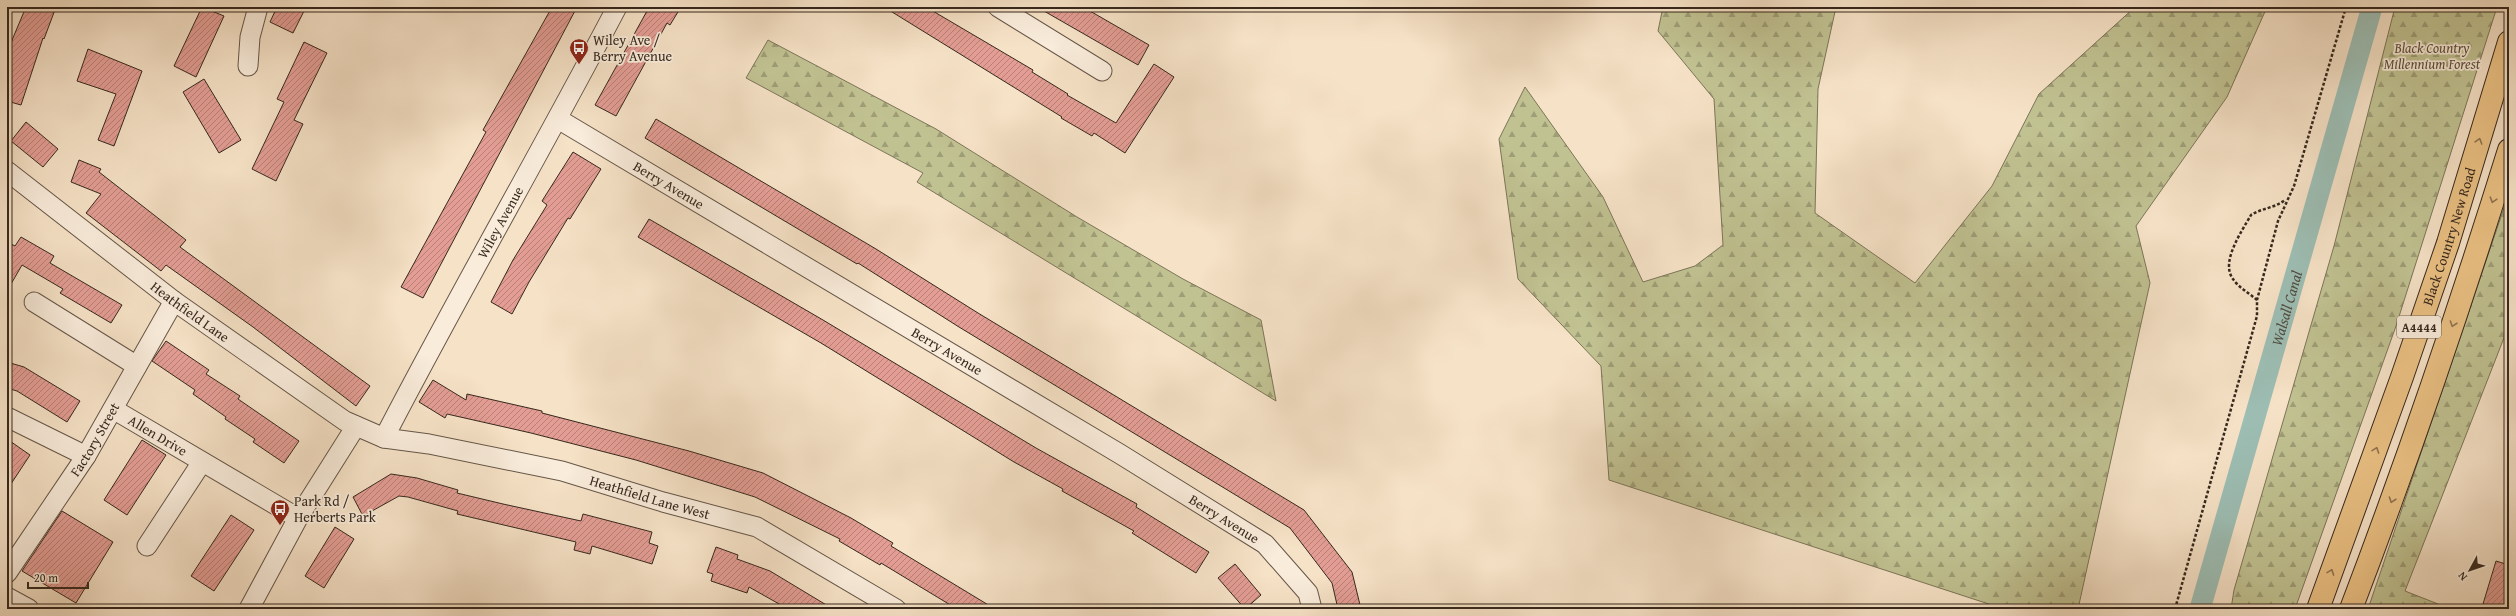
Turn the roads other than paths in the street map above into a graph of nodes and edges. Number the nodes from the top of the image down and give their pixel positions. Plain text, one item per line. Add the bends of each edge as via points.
1 (258, 7) edge
2 (617, 7) edge
3 (998, 7) edge
4 (2509, 42) edge
5 (248, 66) dead end
6 (1102, 71) dead end
7 (558, 119) junction
8 (2509, 150) edge
9 (7, 171) edge
10 (174, 301) junction
11 (34, 302) dead end
12 (138, 366) junction
13 (113, 409) junction
14 (7, 417) edge
15 (356, 426) junction
16 (384, 438) junction
17 (86, 456) junction
18 (202, 462) junction
19 (298, 518) junction
20 (147, 546) dead end
21 (7, 573) edge
22 (7, 597) edge
23 (29, 609) edge
24 (249, 609) edge
25 (896, 609) edge
26 (1312, 609) edge
27 (2318, 609) edge
28 (2351, 609) edge

1 - 5 street via 250,36
2 - 7 street, Wiley Avenue
3 - 6 street
27 -> 4 highway, Black Country New Road / A4444 via 2440,266
7 - 16 street, Wiley Avenue via 437,334
7 - 26 street, Berry Avenue via 1106,446 1265,544 1308,594
8 -> 28 highway, A4444 via 2466,285 2389,509
9 - 10 street, Heathfield Lane
10 - 12 street, Factory Street
10 - 15 street, Heathfield Lane via 345,421
11 - 12 street
12 - 13 street, Factory Street
13 - 17 street, Factory Street
13 - 18 street, Allen Drive
14 - 17 street
15 - 16 street, Heathfield Lane
15 - 19 street
16 - 25 street, Heathfield Lane West via 429,444 562,471 757,527
17 - 21 street, Factory Street
18 - 19 street, Allen Drive
18 - 20 street, Allen Drive
19 - 24 street
22 - 23 street

